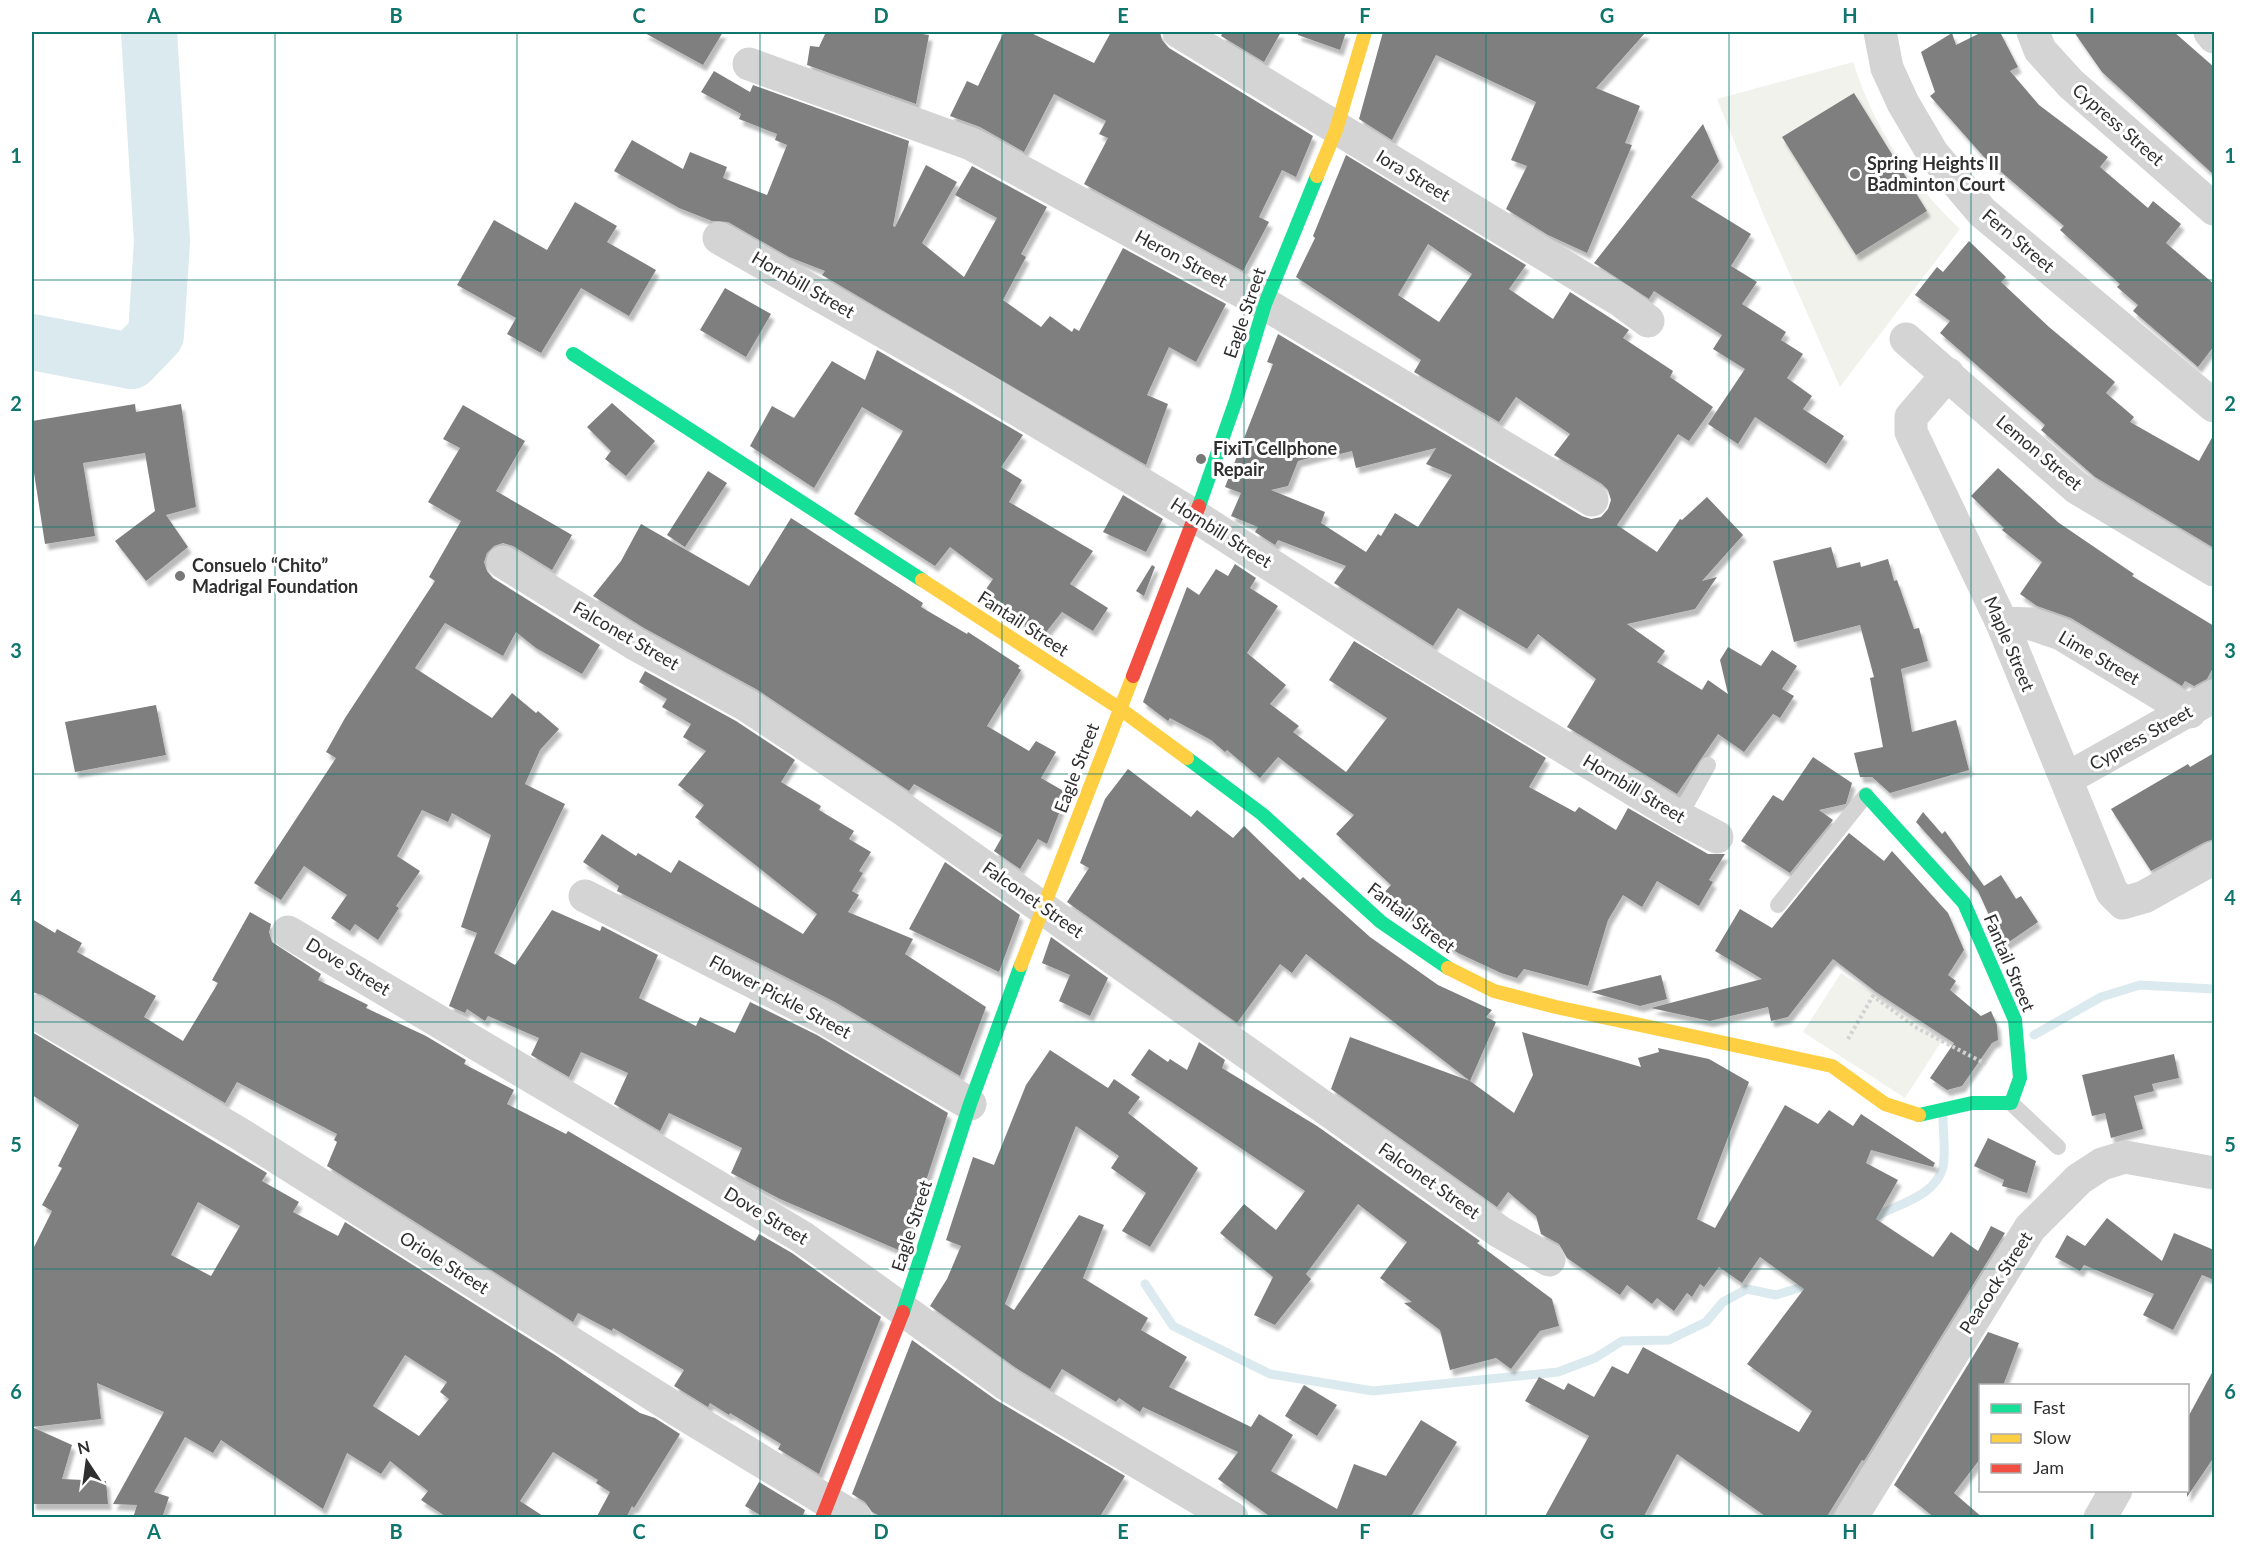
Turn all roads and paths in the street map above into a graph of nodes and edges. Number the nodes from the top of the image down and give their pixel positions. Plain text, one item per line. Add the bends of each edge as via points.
1 (1179, 32) edge
2 (1365, 32) edge
3 (1880, 32) edge
4 (2033, 32) edge
5 (2210, 32) edge
6 (2214, 37) edge
7 (749, 64) dead end
8 (1336, 130) junction
9 (2214, 209) edge
10 (720, 238) dead end
11 (1265, 304) junction
12 (1648, 321) dead end
13 (1906, 339) dead end
14 (573, 354) dead end
15 (1948, 374) junction
16 (2214, 406) edge
17 (1592, 500) dead end
18 (1195, 516) junction
19 (503, 562) dead end
20 (2214, 570) edge
21 (2002, 623) junction
22 (2202, 704) edge
23 (1119, 708) junction
24 (1708, 765) dead end
25 (2066, 779) junction
26 (1866, 795) joint
27 (1679, 817) junction
28 (1717, 837) dead end
29 (2214, 858) edge
30 (585, 896) dead end
31 (1778, 905) dead end
32 (1043, 906) junction
33 (288, 932) dead end
34 (32, 1011) edge
35 (1832, 1066) junction
36 (2020, 1078) junction
37 (2011, 1103) junction
38 (970, 1104) junction
39 (2058, 1148) dead end
40 (2214, 1173) edge
41 (1549, 1260) dead end
42 (904, 1311) junction
43 (2115, 1492) edge
44 (825, 1508) edge
45 (855, 1518) edge
46 (1232, 1518) edge
47 (1851, 1518) edge
48 (2100, 1518) edge

1 - 8 street, Iora Street
2 - 8 street, Eagle Street
3 - 16 street, Fern Street via 1887,68 1903,103 1933,154 1982,212
4 - 9 street, Cypress Street via 2040,50 2071,84
5 - 6 street
7 - 11 street, Heron Street via 970,144
8 - 11 street, Eagle Street
8 - 12 street, Iora Street
10 - 18 street, Hornbill Street
11 - 17 street, Heron Street
11 - 18 street, Eagle Street
13 - 15 street, Lemon Street
14 - 23 street, Fantail Street
15 - 20 street, Lemon Street via 2077,488
15 - 21 street, Maple Street via 1911,417 1911,432
18 - 23 street, Eagle Street
18 - 27 street, Hornbill Street via 1390,642
19 - 32 street, Falconet Street via 635,644 746,705
21 - 22 street, Lime Street via 2032,624 2061,634
21 - 25 street, Maple Street
22 - 25 street, Cypress Street
23 - 32 street, Eagle Street
23 - 35 street, Fantail Street via 1262,814 1381,922 1449,969 1494,991 1556,1007
24 - 27 lane
25 - 29 street, Maple Street via 2112,892 2123,903 2144,897
26 - 31 lane
26 - 36 street, Fantail Street via 1964,903 2015,1020
27 - 28 street, Hornbill Street
30 - 38 street, Flower Pickle Street via 826,1019
32 - 38 street, Eagle Street
32 - 41 street, Falconet Street via 1500,1232
33 - 42 street, Dove Street via 802,1237
34 - 44 street, Oriole Street via 240,1134 679,1411
35 - 36 path via 1873,996 1917,1028
35 - 37 street, Fantail Street via 1886,1104 1923,1116 1972,1103
36 - 37 street, Fantail Street
37 - 39 lane
38 - 42 street, Eagle Street
40 - 47 street, Peacock Street via 2125,1157 2102,1164 2079,1179 2030,1228
42 - 44 street, Eagle Street
42 - 46 street, Dove Street via 1006,1384
43 - 48 street
44 - 45 street, Oriole Street

